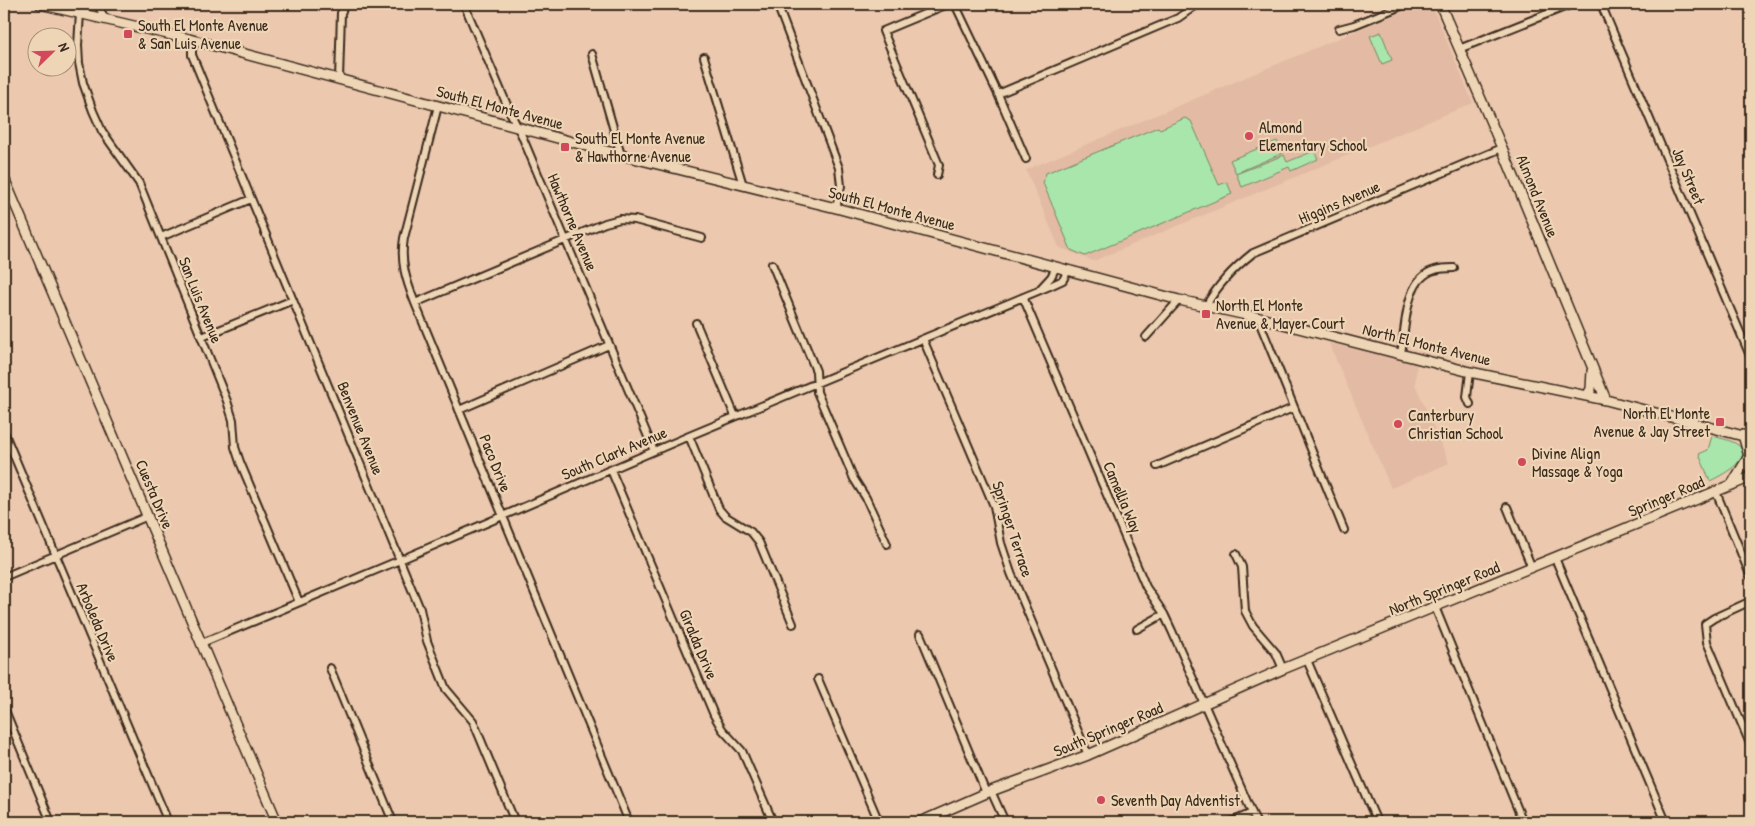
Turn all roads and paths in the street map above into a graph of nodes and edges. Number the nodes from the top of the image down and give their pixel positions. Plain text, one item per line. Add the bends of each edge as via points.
1 (40, 4) edge
2 (98, 4) edge
3 (345, 4) edge
4 (464, 4) edge
5 (777, 4) edge
6 (948, 4) edge
7 (955, 4) edge
8 (1198, 4) edge
9 (1406, 4) edge
10 (1440, 4) edge
11 (1572, 4) edge
12 (1601, 4) edge
13 (80, 13) junction
14 (105, 20) junction
15 (1339, 29) dead end
16 (188, 39) junction
17 (1460, 50) junction
18 (592, 54) dead end
19 (704, 57) dead end
20 (338, 79) junction
21 (998, 94) junction
22 (438, 106) junction
23 (516, 127) junction
24 (1502, 148) junction
25 (621, 155) junction
26 (1026, 158) dead end
27 (937, 175) dead end
28 (4, 181) edge
29 (743, 185) junction
30 (251, 199) junction
31 (836, 208) junction
32 (161, 237) junction
33 (702, 238) dead end
34 (566, 240) junction
35 (772, 264) dead end
36 (1056, 267) junction
37 (1454, 268) dead end
38 (1068, 270) junction
39 (1038, 291) junction
40 (1023, 297) junction
41 (293, 300) junction
42 (1179, 300) junction
43 (415, 303) junction
44 (1206, 306) junction
45 (1260, 318) junction
46 (696, 323) dead end
47 (202, 337) junction
48 (1146, 337) dead end
49 (923, 339) junction
50 (609, 345) junction
51 (1401, 353) junction
52 (1751, 358) edge
53 (1591, 363) junction
54 (1470, 372) junction
55 (817, 382) junction
56 (1587, 396) junction
57 (1606, 400) junction
58 (1470, 404) dead end
59 (1293, 408) junction
60 (459, 410) junction
61 (734, 416) junction
62 (4, 432) edge
63 (1749, 435) edge
64 (689, 436) junction
65 (654, 452) junction
66 (1157, 466) dead end
67 (611, 470) junction
68 (1751, 477) edge
69 (1731, 485) junction
70 (1716, 492) junction
71 (1507, 507) dead end
72 (148, 516) junction
73 (502, 516) junction
74 (1344, 530) dead end
75 (1592, 543) joint
76 (887, 544) dead end
77 (1236, 554) dead end
78 (55, 556) junction
79 (1556, 558) junction
80 (400, 560) junction
81 (1532, 568) junction
82 (4, 577) edge
83 (1751, 577) edge
84 (1751, 601) edge
85 (299, 602) junction
86 (1435, 607) junction
87 (1164, 614) junction
88 (793, 624) dead end
89 (1137, 629) dead end
90 (920, 634) dead end
91 (202, 642) junction
92 (1307, 660) junction
93 (330, 668) dead end
94 (1284, 669) junction
95 (818, 679) dead end
96 (1204, 704) junction
97 (4, 708) edge
98 (1751, 746) edge
99 (1088, 755) junction
100 (988, 792) junction
101 (1252, 813) junction
102 (165, 821) edge
103 (51, 822) edge
104 (277, 822) edge
105 (393, 822) edge
106 (515, 822) edge
107 (629, 822) edge
108 (773, 822) edge
109 (879, 822) edge
110 (920, 822) edge
111 (1004, 822) edge
112 (1231, 822) edge
113 (1256, 822) edge
114 (1377, 822) edge
115 (1523, 822) edge
116 (1666, 822) edge

1 - 13 street, South El Monte Avenue
2 - 14 street
3 - 20 street via 341,13
4 - 23 street, Hawthorne Avenue
5 - 31 street via 840,168
6 - 27 street via 883,31 939,165
7 - 21 street
8 - 21 street via 1178,18
9 - 15 street
10 - 17 street, Almond Avenue
11 - 17 street
12 - 52 street, Jay Street
13 - 14 street, South El Monte Avenue
13 - 32 street, San Luis Avenue via 79,62 89,101 102,131 139,183
14 - 16 street, South El Monte Avenue
16 - 20 street, South El Monte Avenue
16 - 30 street, Benvenue Avenue
17 - 24 street, Almond Avenue
18 - 25 street
19 - 29 street
20 - 22 street, South El Monte Avenue
21 - 26 street
22 - 23 street, South El Monte Avenue
22 - 43 street, Paco Drive via 402,252 403,269
23 - 25 street, South El Monte Avenue
23 - 34 street, Hawthorne Avenue
24 - 44 street, Higgins Avenue via 1254,253 1225,278
24 - 53 street, Almond Avenue
25 - 29 street, South El Monte Avenue
28 - 72 street, Cuesta Drive
29 - 31 street, South El Monte Avenue
30 - 32 street
30 - 41 street, Benvenue Avenue
31 - 36 street, South El Monte Avenue
32 - 47 street, San Luis Avenue
33 - 34 street via 620,219
34 - 43 street
34 - 50 street, Hawthorne Avenue
35 - 55 street via 816,371
36 - 38 street, South El Monte Avenue
36 - 39 street, South Clark Avenue
37 - 51 street via 1434,270 1418,280 1411,294
38 - 39 street, South Clark Avenue via 1063,280
38 - 42 street, North El Monte Avenue
39 - 40 street, South Clark Avenue
40 - 49 street, South Clark Avenue
40 - 87 street, Camellia Way via 1146,587
41 - 47 street
41 - 80 street, Benvenue Avenue
42 - 44 street, North El Monte Avenue
42 - 48 street
43 - 60 street, Paco Drive
44 - 45 street, North El Monte Avenue
45 - 51 street, North El Monte Avenue
45 - 59 street
46 - 61 street
47 - 85 street, San Luis Avenue via 233,420 240,462
49 - 55 street, South Clark Avenue
49 - 99 street, Springer Terrace via 994,506 1011,573
50 - 60 street
50 - 65 street, Hawthorne Avenue
51 - 54 street, North El Monte Avenue
53 - 56 street via 1592,385
53 - 57 street, Almond Avenue
54 - 56 street, North El Monte Avenue
54 - 58 street via 1467,397
55 - 61 street, South Clark Avenue
55 - 76 street via 817,392 854,479
56 - 57 street, North El Monte Avenue
57 - 63 street, North El Monte Avenue
59 - 66 street
59 - 74 street
60 - 73 street, Paco Drive
61 - 64 street, South Clark Avenue
62 - 78 street, Arboleda Drive
63 - 69 street via 1749,456
64 - 65 street, South Clark Avenue
64 - 88 street via 720,510 751,532 759,542
65 - 67 street, South Clark Avenue
67 - 73 street, South Clark Avenue
67 - 108 street, Giralda Drive via 714,715 742,751
68 - 69 street, Springer Road
69 - 70 street, Springer Road
70 - 75 street, Springer Road
70 - 83 street
71 - 81 street
72 - 78 street
72 - 91 street, Cuesta Drive
73 - 80 street, South Clark Avenue
73 - 107 street, Paco Drive
75 - 79 street, North Springer Road
77 - 94 street via 1242,567 1244,611
78 - 82 street
78 - 102 street, Arboleda Drive
79 - 81 street, North Springer Road
79 - 116 street
80 - 85 street, South Clark Avenue
80 - 106 street, Benvenue Avenue via 420,608 427,641 446,689 474,721
81 - 86 street, North Springer Road
84 - 98 street via 1705,624 1707,642
85 - 91 street, South Clark Avenue
86 - 92 street, North Springer Road
86 - 115 street
87 - 89 street
87 - 96 street, Camellia Way
90 - 100 street
91 - 104 street, Cuesta Drive
92 - 94 street, South Springer Road
92 - 114 street
93 - 105 street
94 - 96 street, South Springer Road
95 - 109 street
96 - 99 street, South Springer Road
96 - 101 street, Camellia Way
97 - 103 street
99 - 100 street, South Springer Road
100 - 110 street, South Springer Road
100 - 111 street
101 - 112 street
101 - 113 street, Camellia Way

